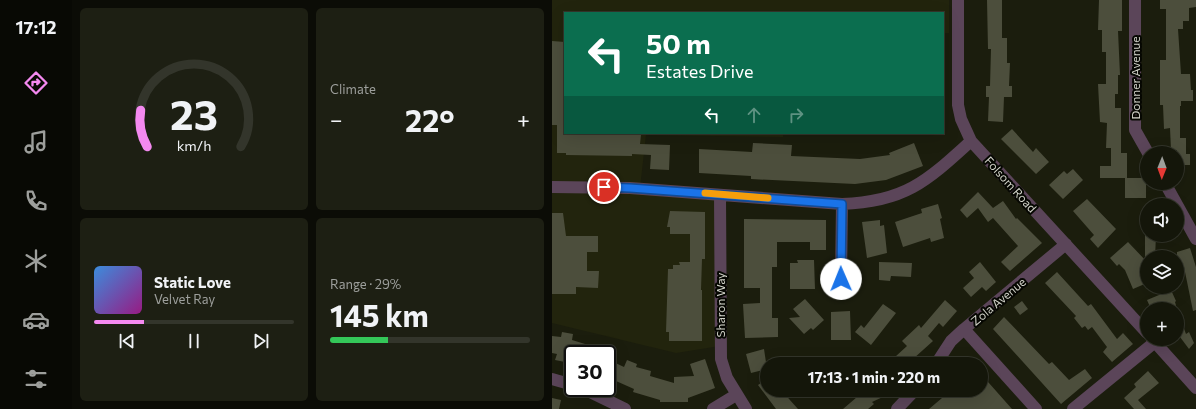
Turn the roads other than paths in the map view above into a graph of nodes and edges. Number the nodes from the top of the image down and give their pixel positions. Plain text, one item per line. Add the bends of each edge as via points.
1 (958, 0) edge
2 (1136, 0) edge
3 (972, 141) junction
4 (1144, 146) edge
5 (552, 187) edge
6 (1169, 190) edge
7 (720, 195) junction
8 (842, 204) junction
9 (1196, 239) edge
10 (1066, 244) junction
11 (841, 279) dead end
12 (1140, 326) edge
13 (964, 329) junction
14 (1142, 346) edge
15 (1158, 346) edge
16 (941, 357) edge
17 (552, 379) edge
18 (564, 382) edge
19 (1196, 388) edge
20 (736, 395) junction
21 (600, 397) edge
22 (909, 397) edge
23 (625, 409) edge
24 (713, 409) edge
25 (746, 409) edge
26 (897, 409) edge
27 (1036, 409) edge
28 (1073, 409) edge

1 - 3 street, Folsom Road via 958,105
2 - 4 street, Donner Avenue via 1135,130
3 - 8 street via 935,174 914,188 899,195 870,202
3 - 10 street, Folsom Road
5 - 7 street via 630,188
6 - 9 street
7 - 8 street
7 - 20 street, Sharon Way via 721,359
8 - 11 street
10 - 12 street, Folsom Road
10 - 13 street, Zola Avenue
13 - 16 street, Zola Avenue via 951,341
13 - 27 street
14 - 28 street
15 - 19 street, Folsom Road
17 - 18 street
20 - 24 street
20 - 25 street, Sharon Way
21 - 23 street
22 - 26 street

